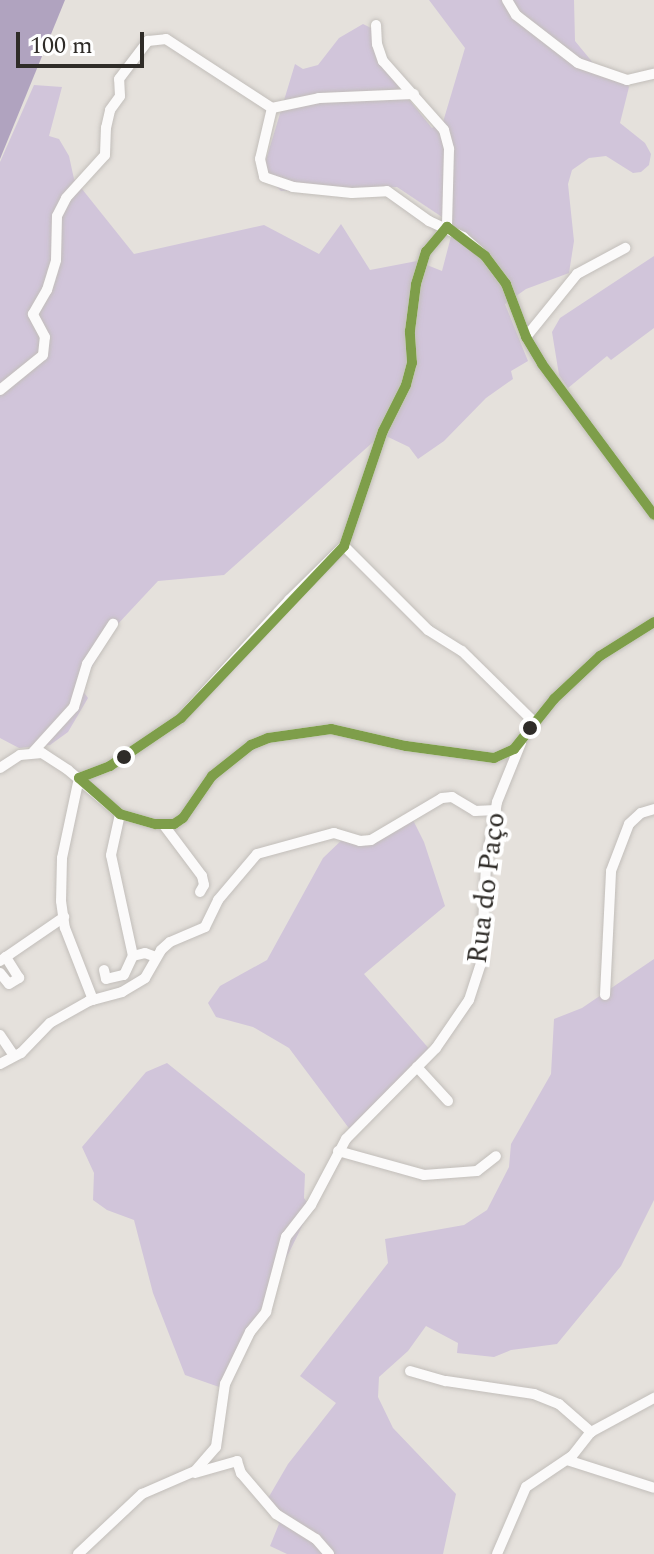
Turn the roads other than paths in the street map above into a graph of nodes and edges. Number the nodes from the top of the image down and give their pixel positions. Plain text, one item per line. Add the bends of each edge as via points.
1 (507, 0) edge
2 (376, 25) dead end
3 (654, 74) edge
4 (414, 94) junction
5 (272, 108) junction
6 (447, 227) junction
7 (625, 248) dead end
8 (526, 337) junction
9 (0, 390) edge
10 (654, 515) edge
11 (344, 546) junction
12 (654, 622) edge
13 (113, 624) dead end
14 (534, 722) junction
15 (521, 743) junction
16 (33, 752) junction
17 (0, 768) edge
18 (79, 778) junction
19 (654, 809) edge
20 (496, 810) junction
21 (120, 814) junction
22 (163, 824) junction
23 (200, 892) dead end
24 (64, 917) junction
25 (133, 956) junction
26 (156, 957) junction
27 (3, 959) edge
28 (104, 970) dead end
29 (0, 973) edge
30 (605, 995) dead end
31 (93, 1000) junction
32 (0, 1035) edge
33 (14, 1056) junction
34 (0, 1064) edge
35 (417, 1067) junction
36 (448, 1101) dead end
37 (338, 1151) junction
38 (496, 1156) dead end
39 (410, 1371) dead end
40 (654, 1398) edge
41 (591, 1432) junction
42 (567, 1460) junction
43 (189, 1474) junction
44 (654, 1488) edge
45 (78, 1554) edge
46 (329, 1554) edge
47 (497, 1554) edge

1 - 3 street via 516,15 578,63 627,80
2 - 4 street via 383,61
4 - 5 street via 319,98
4 - 6 street via 444,130 449,149
5 - 6 street via 260,159 264,177 293,187 387,191 429,221
5 - 9 street via 166,39 148,41 119,79 120,96 110,110 105,155 66,198 57,216 56,260 33,314 45,337 43,355
6 - 8 street via 485,256 499,275
6 - 11 street via 426,252 416,284 406,385 383,431
7 - 8 street via 577,274
8 - 10 street
11 - 14 street via 428,630 462,651
11 - 18 street via 181,718 110,766
12 - 14 street, Rua do Paço via 600,656
13 - 16 street via 87,664 74,707
14 - 15 street, Rua do Paço
15 - 20 street, Rua do Paço
15 - 22 street via 494,758 331,729 268,738 212,776 183,818
16 - 17 street
16 - 18 street via 54,759
18 - 21 street
18 - 24 street via 62,858
19 - 30 street via 629,824 611,871
20 - 26 street via 475,811 452,797 442,798 371,840 334,833 257,854 218,900 205,927 170,942
20 - 35 street, Rua do Paço via 486,864 481,964 469,1000 450,1031
21 - 22 street
21 - 25 street via 111,855
22 - 23 street via 202,876
24 - 27 street
24 - 31 street
25 - 26 street
25 - 28 street via 124,975 106,979
26 - 31 street via 145,978
27 - 29 street via 19,978 9,984
31 - 33 street via 50,1023
32 - 33 street
33 - 34 street
35 - 36 street
35 - 37 street, Rua do Paço
37 - 38 street via 424,1175 477,1171
37 - 43 street, Rua do Paço via 311,1205 286,1237 266,1312 233,1363 216,1447
39 - 41 street via 534,1394 559,1404
40 - 41 street
41 - 42 street
42 - 44 street
42 - 47 street via 521,1494
43 - 45 street, Rua do Paço via 142,1494
43 - 46 street, Rua do Paço via 237,1461 276,1514 316,1539

